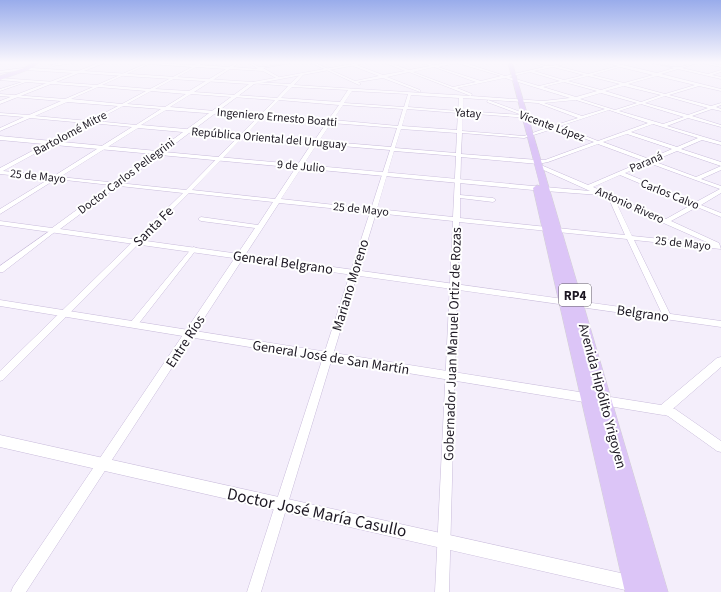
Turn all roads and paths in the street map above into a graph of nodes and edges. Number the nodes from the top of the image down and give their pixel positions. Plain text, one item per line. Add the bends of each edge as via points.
1 (351, 89) edge
2 (33, 90) edge
3 (90, 90) edge
4 (145, 90) edge
5 (150, 90) junction
6 (195, 90) edge
7 (243, 90) edge
8 (287, 90) edge
9 (364, 90) edge
10 (372, 90) joint
11 (413, 90) edge
12 (448, 90) edge
13 (459, 90) edge
14 (514, 90) edge
15 (547, 90) edge
16 (594, 90) edge
17 (604, 90) edge
18 (645, 90) edge
19 (683, 90) edge
20 (599, 91) junction
21 (190, 93) junction
22 (410, 93) junction
23 (423, 94) junction
24 (430, 94) junction
25 (0, 95) edge
26 (665, 95) junction
27 (18, 96) junction
28 (233, 96) junction
29 (461, 96) junction
30 (479, 98) junction
31 (575, 98) junction
32 (278, 99) junction
33 (67, 100) junction
34 (518, 101) junction
35 (536, 102) junction
36 (0, 103) edge
37 (640, 103) junction
38 (341, 104) junction
39 (721, 104) edge
40 (122, 105) junction
41 (165, 108) junction
42 (711, 108) junction
43 (406, 109) junction
44 (609, 109) junction
45 (721, 110) edge
46 (615, 111) junction
47 (212, 112) junction
48 (460, 113) junction
49 (0, 114) edge
50 (262, 116) junction
51 (523, 116) junction
52 (30, 117) junction
53 (688, 117) junction
54 (583, 118) junction
55 (330, 121) junction
56 (90, 122) junction
57 (652, 122) junction
58 (136, 126) junction
59 (663, 126) junction
60 (721, 126) edge
61 (400, 127) junction
62 (555, 127) junction
63 (0, 130) edge
64 (186, 131) junction
65 (459, 132) junction
66 (627, 132) junction
67 (242, 136) junction
68 (527, 136) junction
69 (0, 138) edge
70 (702, 138) junction
71 (315, 142) junction
72 (51, 143) junction
73 (598, 143) junction
74 (721, 144) edge
75 (103, 148) junction
76 (393, 149) junction
77 (676, 149) junction
78 (156, 153) junction
79 (458, 155) junction
80 (220, 158) junction
81 (648, 161) junction
82 (536, 163) junction
83 (721, 164) edge
84 (300, 166) junction
85 (721, 168) edge
86 (0, 171) edge
87 (619, 173) junction
88 (385, 174) junction
89 (55, 178) junction
90 (696, 179) junction
91 (458, 181) junction
92 (115, 184) junction
93 (590, 187) junction
94 (541, 189) junction
95 (721, 190) edge
96 (186, 192) junction
97 (603, 193) junction
98 (457, 196) junction
99 (613, 198) junction
100 (493, 200) dead end
101 (277, 201) junction
102 (695, 204) junction
103 (374, 210) junction
104 (0, 212) edge
105 (721, 215) edge
106 (200, 219) dead end
107 (456, 220) junction
108 (667, 221) junction
109 (0, 223) edge
110 (260, 227) junction
111 (552, 229) junction
112 (54, 230) junction
113 (630, 238) junction
114 (137, 242) junction
115 (721, 246) edge
116 (194, 250) junction
117 (240, 256) junction
118 (0, 270) edge
119 (354, 272) junction
120 (454, 286) junction
121 (0, 303) edge
122 (571, 303) junction
123 (65, 313) junction
124 (667, 316) junction
125 (721, 324) edge
126 (133, 325) junction
127 (189, 334) junction
128 (328, 356) junction
129 (721, 361) edge
130 (451, 376) junction
131 (0, 377) edge
132 (596, 400) junction
133 (663, 410) junction
134 (0, 441) edge
135 (721, 447) edge
136 (103, 464) junction
137 (282, 504) junction
138 (445, 540) junction
139 (637, 589) edge
140 (18, 592) edge
141 (254, 592) edge
142 (442, 592) edge
143 (657, 592) edge

1 - 38 street, Entre Ríos
2 - 27 street
3 - 33 street
4 - 5 street, Yatay
5 - 21 street, Yatay
5 - 40 street, Bartolomé Mitre
6 - 21 street
7 - 28 street, Doctor Carlos Pellegrini
8 - 32 street, Santa Fe
9 - 10 street
10 - 22 street
11 - 23 street
12 - 24 street
13 - 30 street, Vicente López
14 - 34 main road, Avenida Hipólito Yrigoyen / RP4
15 - 31 street
16 - 20 street
17 - 20 street
18 - 26 street
19 - 26 street
20 - 31 street
20 - 37 street
21 - 28 street, Yatay
21 - 41 street
22 - 23 street
22 - 43 street, Mariano Moreno
23 - 24 street
24 - 29 street
25 - 27 street, Ingeniero Ernesto Boatti
26 - 37 street
26 - 42 street
27 - 33 street, Ingeniero Ernesto Boatti
27 - 36 street
28 - 32 street, Yatay
28 - 47 street, Doctor Carlos Pellegrini
29 - 30 street
29 - 48 street, Gobernador Juan Manuel Ortiz de Rozas
30 - 34 street
30 - 51 street, Vicente López
31 - 35 street
31 - 44 street
32 - 38 street, Yatay
32 - 50 street, Santa Fe
33 - 40 street, Ingeniero Ernesto Boatti
33 - 52 street
34 - 35 street
34 - 51 main road, Avenida Hipólito Yrigoyen / RP4
35 - 54 street
37 - 46 street
37 - 53 street
38 - 43 street, Yatay
38 - 55 street, Entre Ríos
39 - 42 street
40 - 41 street, Ingeniero Ernesto Boatti
40 - 56 street, Bartolomé Mitre
41 - 47 street, Ingeniero Ernesto Boatti
41 - 58 street
42 - 45 street
42 - 53 street
43 - 48 street, Yatay
43 - 61 street, Mariano Moreno
44 - 46 street
44 - 54 street
46 - 57 street
47 - 50 street, Ingeniero Ernesto Boatti
47 - 64 street, Doctor Carlos Pellegrini
48 - 51 street, Yatay
48 - 65 street, Gobernador Juan Manuel Ortiz de Rozas
49 - 52 street, República Oriental del Uruguay
50 - 55 street, Ingeniero Ernesto Boatti
50 - 67 street, Santa Fe
51 - 62 street, Vicente López
51 - 68 main road, Avenida Hipólito Yrigoyen / RP4
52 - 56 street, República Oriental del Uruguay
52 - 63 street
53 - 59 street
53 - 60 street
54 - 62 street
55 - 61 street, Ingeniero Ernesto Boatti
55 - 71 street, Entre Ríos
56 - 58 street, República Oriental del Uruguay
56 - 72 street, Bartolomé Mitre
57 - 59 street
57 - 66 street
58 - 64 street, República Oriental del Uruguay
58 - 75 street
59 - 70 street
61 - 65 street, Ingeniero Ernesto Boatti
61 - 76 street, Mariano Moreno
62 - 68 street
62 - 73 street, Vicente López
64 - 67 street, República Oriental del Uruguay
64 - 78 street, Doctor Carlos Pellegrini
65 - 68 street, Ingeniero Ernesto Boatti
65 - 79 street, Gobernador Juan Manuel Ortiz de Rozas
66 - 73 street
66 - 77 street
67 - 71 street, República Oriental del Uruguay
67 - 80 street, Santa Fe
68 - 82 main road, Avenida Hipólito Yrigoyen / RP4
69 - 72 street, 9 de Julio
70 - 74 street
70 - 77 street, Paraná
71 - 76 street, República Oriental del Uruguay
71 - 84 street, Entre Ríos
72 - 75 street, 9 de Julio
72 - 86 street, Bartolomé Mitre
73 - 81 street, Vicente López
73 - 82 street
75 - 78 street, 9 de Julio
75 - 89 street
76 - 79 street, República Oriental del Uruguay
76 - 88 street, Mariano Moreno
77 - 81 street, Paraná
77 - 83 street
78 - 80 street, 9 de Julio
78 - 92 street, Doctor Carlos Pellegrini
79 - 82 street, República Oriental del Uruguay
79 - 91 street, Gobernador Juan Manuel Ortiz de Rozas
80 - 84 street, 9 de Julio
80 - 96 street, Santa Fe
81 - 87 street, Paraná
81 - 90 street, Vicente López
82 - 93 street, Antonio Rivero
82 - 94 main road, Avenida Hipólito Yrigoyen / RP4
84 - 88 street, 9 de Julio
84 - 101 street, Entre Ríos
85 - 90 street
86 - 89 street, 25 de Mayo
87 - 93 street, Paraná
87 - 102 street, Carlos Calvo
88 - 91 street, 9 de Julio
88 - 103 street, Mariano Moreno
89 - 92 street, 25 de Mayo
89 - 104 street
90 - 95 street, Vicente López
91 - 94 street, 9 de Julio
91 - 98 street, Gobernador Juan Manuel Ortiz de Rozas
92 - 96 street, 25 de Mayo
92 - 112 street, Doctor Carlos Pellegrini
93 - 97 street, Antonio Rivero
94 - 97 street, 9 de Julio
94 - 111 main road, Avenida Hipólito Yrigoyen / RP4
95 - 102 street
96 - 101 street, 25 de Mayo
96 - 114 street, Santa Fe
97 - 99 street, Antonio Rivero
98 - 100 street
98 - 107 street, Gobernador Juan Manuel Ortiz de Rozas
99 - 108 street, Antonio Rivero
99 - 113 street
101 - 103 street, 25 de Mayo
101 - 110 street, Entre Ríos
102 - 105 street, Carlos Calvo
102 - 108 street
103 - 107 street, 25 de Mayo
103 - 119 street, Mariano Moreno
106 - 110 street
107 - 111 street, 25 de Mayo
107 - 120 street, Gobernador Juan Manuel Ortiz de Rozas
108 - 115 street, Antonio Rivero
109 - 112 street, General Belgrano
110 - 117 street, Entre Ríos
111 - 113 street, 25 de Mayo
111 - 122 main road, Avenida Hipólito Yrigoyen / RP4
112 - 114 street, General Belgrano
112 - 118 street, Doctor Carlos Pellegrini
113 - 115 street, 25 de Mayo
113 - 124 street
114 - 116 street, General Belgrano
114 - 123 street, Santa Fe
116 - 117 street, General Belgrano
116 - 126 street
117 - 119 street, General Belgrano
117 - 127 street, Entre Ríos
119 - 120 street, General Belgrano
119 - 128 street, Mariano Moreno
120 - 122 street, General Belgrano
120 - 130 street, Gobernador Juan Manuel Ortiz de Rozas
121 - 123 street, General José de San Martín
122 - 124 street, Belgrano
122 - 132 main road, Avenida Hipólito Yrigoyen / RP4
123 - 126 street, General José de San Martín
123 - 131 street, Santa Fe
124 - 125 street, Belgrano
126 - 127 street, General José de San Martín
127 - 128 street, General José de San Martín
127 - 136 street, Entre Ríos
128 - 130 street, General José de San Martín
128 - 137 street, Mariano Moreno
129 - 133 street
130 - 132 street, General José de San Martín
130 - 138 street, Gobernador Juan Manuel Ortiz de Rozas
132 - 133 street, General José de San Martín
132 - 139 main road, Avenida Hipólito Yrigoyen / RP4
132 - 143 main road, Avenida Hipólito Yrigoyen / RP4
133 - 135 street via 671,412
134 - 136 street, Doctor José María Casullo
136 - 137 street, Doctor José María Casullo
136 - 140 street, Entre Ríos
137 - 138 street, Doctor José María Casullo
137 - 141 street, Mariano Moreno
138 - 139 street, Doctor José María Casullo
138 - 142 street, Gobernador Juan Manuel Ortiz de Rozas

